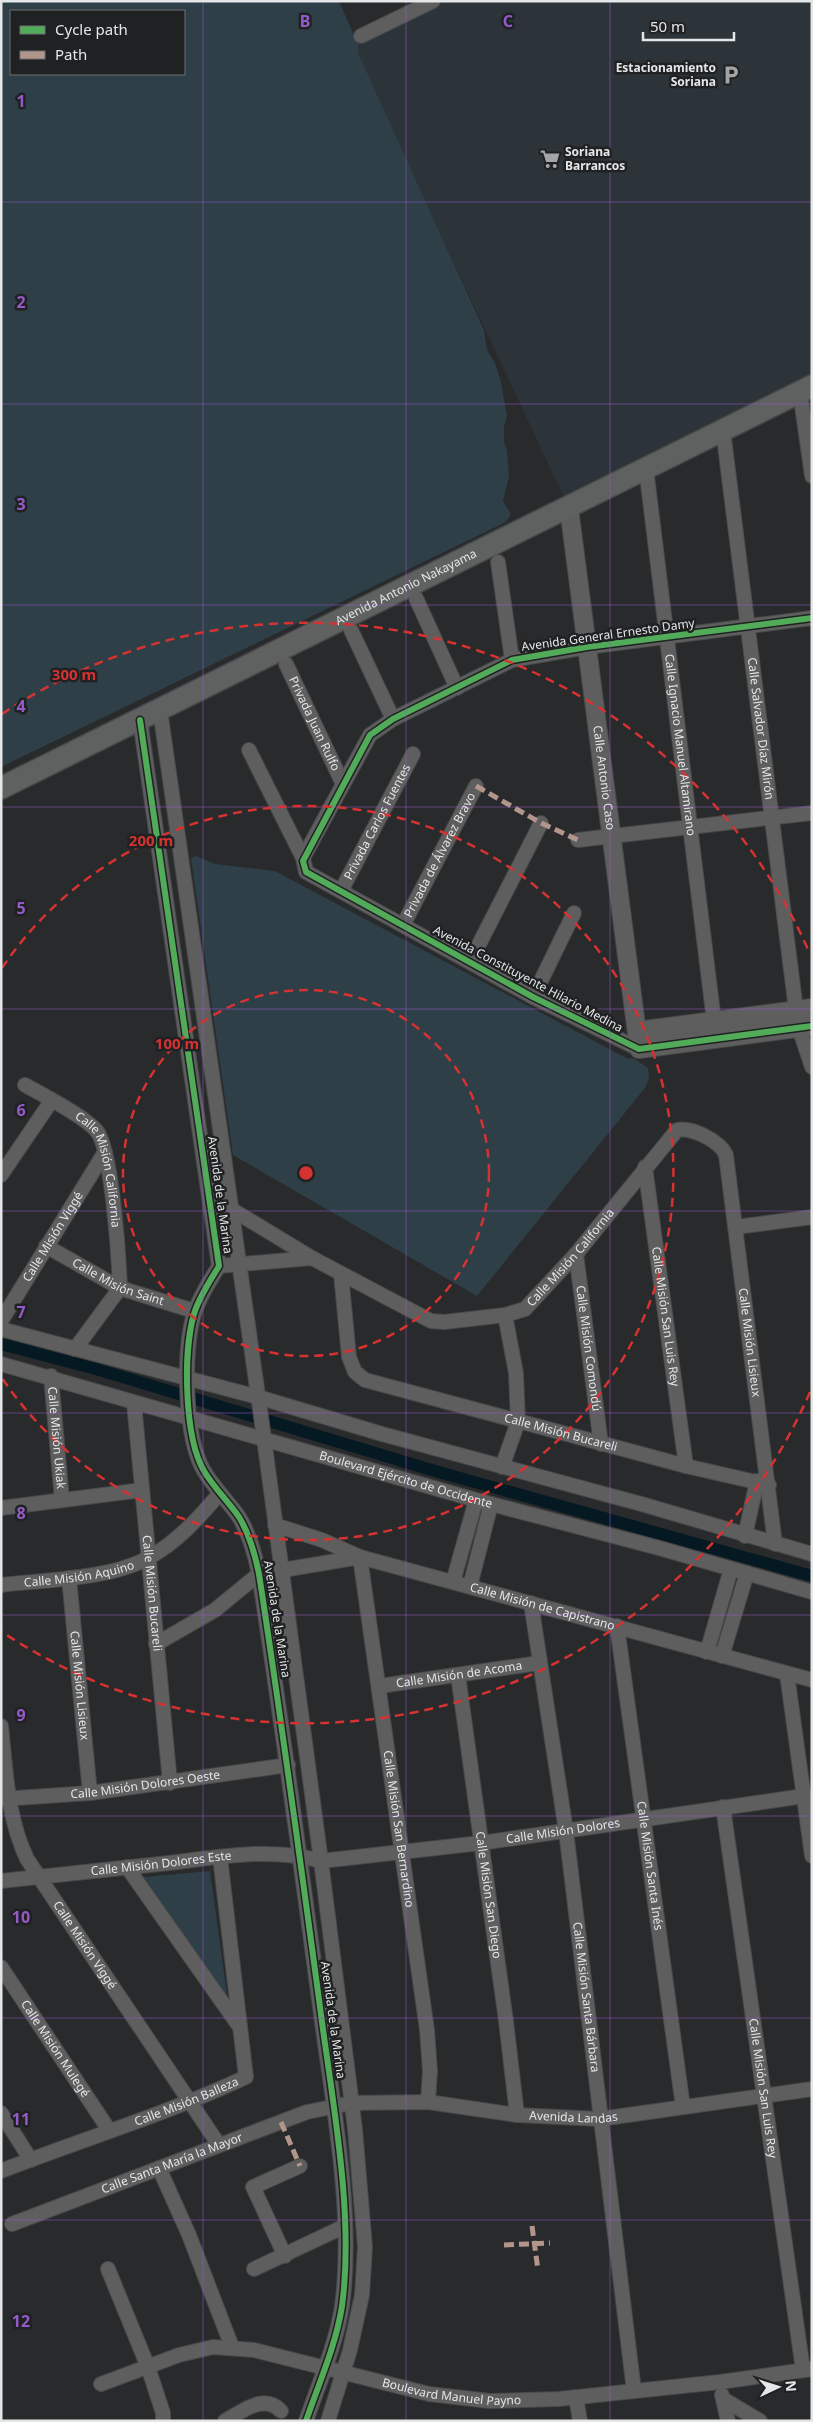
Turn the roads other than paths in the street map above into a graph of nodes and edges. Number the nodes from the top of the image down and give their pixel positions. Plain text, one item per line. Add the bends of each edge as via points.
1 (434, 1) edge
2 (360, 36) dead end
3 (806, 389) edge
4 (723, 430) junction
5 (646, 468) junction
6 (812, 476) edge
7 (569, 508) junction
8 (498, 562) dead end
9 (416, 598) dead end
10 (812, 618) edge
11 (748, 627) junction
12 (350, 630) dead end
13 (667, 637) junction
14 (587, 647) junction
15 (512, 660) junction
16 (286, 664) dead end
17 (457, 688) junction
18 (160, 710) junction
19 (393, 719) junction
20 (140, 720) junction
21 (249, 750) dead end
22 (413, 754) dead end
23 (343, 784) junction
24 (476, 786) dead end
25 (1, 788) edge
26 (812, 813) edge
27 (772, 818) junction
28 (541, 823) dead end
29 (691, 829) junction
30 (612, 836) junction
31 (578, 840) dead end
32 (303, 858) junction
33 (341, 891) junction
34 (574, 913) dead end
35 (403, 925) junction
36 (470, 962) junction
37 (533, 997) junction
38 (805, 1018) edge
39 (714, 1021) junction
40 (637, 1031) junction
41 (617, 1039) junction
42 (639, 1049) junction
43 (812, 1067) edge
44 (24, 1085) dead end
45 (52, 1100) junction
46 (717, 1144) joint
47 (105, 1152) junction
48 (645, 1167) junction
49 (1, 1175) edge
50 (232, 1209) junction
51 (812, 1216) edge
52 (736, 1227) junction
53 (46, 1246) junction
54 (576, 1254) junction
55 (312, 1258) junction
56 (239, 1263) junction
57 (218, 1266) junction
58 (341, 1274) junction
59 (120, 1288) junction
60 (194, 1311) junction
61 (505, 1315) junction
62 (1, 1321) edge
63 (1, 1329) edge
64 (75, 1349) junction
65 (1, 1364) edge
66 (51, 1376) junction
67 (188, 1385) junction
68 (134, 1403) junction
69 (259, 1403) junction
70 (190, 1415) junction
71 (518, 1422) junction
72 (263, 1435) junction
73 (601, 1444) junction
74 (686, 1466) junction
75 (502, 1467) junction
76 (763, 1483) junction
77 (142, 1490) junction
78 (219, 1494) junction
79 (62, 1500) junction
80 (476, 1500) junction
81 (490, 1504) junction
82 (1, 1508) edge
83 (275, 1525) junction
84 (745, 1536) junction
85 (776, 1544) junction
86 (812, 1554) edge
87 (360, 1557) junction
88 (148, 1558) junction
89 (731, 1568) junction
90 (282, 1570) junction
91 (747, 1573) junction
92 (260, 1574) junction
93 (69, 1578) junction
94 (453, 1582) junction
95 (1, 1585) edge
96 (470, 1586) junction
97 (812, 1592) edge
98 (531, 1603) junction
99 (617, 1626) junction
100 (156, 1644) junction
101 (708, 1652) junction
102 (722, 1656) junction
103 (538, 1663) junction
104 (787, 1674) junction
105 (458, 1675) junction
106 (812, 1680) edge
107 (380, 1686) junction
108 (1, 1726) edge
109 (288, 1765) junction
110 (170, 1783) junction
111 (90, 1793) junction
112 (804, 1796) junction
113 (5, 1798) edge
114 (723, 1806) junction
115 (643, 1819) junction
116 (566, 1830) junction
117 (481, 1843) junction
118 (401, 1852) junction
119 (811, 1852) edge
120 (300, 1854) junction
121 (220, 1857) junction
122 (321, 1860) junction
123 (126, 1867) junction
124 (38, 1877) junction
125 (1, 1881) edge
126 (1, 1967) edge
127 (240, 2026) junction
128 (812, 2089) edge
129 (764, 2096) junction
130 (428, 2102) junction
131 (190, 2103) junction
132 (352, 2103) junction
133 (333, 2105) junction
134 (683, 2107) junction
135 (1, 2114) edge
136 (516, 2115) junction
137 (600, 2119) junction
138 (109, 2130) junction
139 (218, 2145) junction
140 (31, 2160) junction
141 (300, 2166) dead end
142 (159, 2168) junction
143 (1, 2171) edge
144 (12, 2224) dead end
145 (345, 2226) junction
146 (285, 2256) junction
147 (108, 2269) dead end
148 (254, 2269) dead end
149 (232, 2347) junction
150 (148, 2367) junction
151 (324, 2368) junction
152 (807, 2370) edge
153 (343, 2373) junction
154 (720, 2382) junction
155 (101, 2384) dead end
156 (634, 2391) junction
157 (576, 2397) junction
158 (723, 2399) junction
159 (281, 2411) dead end
160 (163, 2421) edge
161 (225, 2421) edge
162 (306, 2421) edge
163 (328, 2421) edge
164 (580, 2421) edge
165 (728, 2421) edge
166 (760, 2421) edge

1 - 2 street
3 - 4 main road, Avenida Antonio Nakayama
3 - 6 street
4 - 5 main road, Avenida Antonio Nakayama
4 - 11 street, Calle Salvador Díaz Mirón
5 - 7 main road, Avenida Antonio Nakayama
5 - 13 street, Calle Ignacio Manuel Altamirano
7 - 14 street, Calle Antonio Caso
7 - 18 main road, Avenida Antonio Nakayama
8 - 15 street
9 - 17 street
10 - 11 street, Avenida General Ernesto Damy
11 - 13 street, Avenida General Ernesto Damy
11 - 27 street, Calle Salvador Díaz Mirón
12 - 19 street
13 - 14 street, Avenida General Ernesto Damy
13 - 29 street, Calle Ignacio Manuel Altamirano
14 - 15 street, Avenida General Ernesto Damy
14 - 30 street, Calle Antonio Caso
15 - 17 street, Avenida General Ernesto Damy
16 - 23 street, Privada Juan Rulfo
17 - 19 street, Avenida General Ernesto Damy
18 - 20 main road, Avenida Antonio Nakayama
18 - 50 street, Avenida de la Marina
19 - 23 street, Avenida General Ernesto Damy via 370,734
20 - 25 main road, Avenida Antonio Nakayama
20 - 57 street, Avenida de la Marina
21 - 32 street
22 - 33 street, Privada Carlos Fuentes
23 - 32 street, Avenida General Ernesto Damy
24 - 35 street, Privada de Álvarez Bravo
26 - 27 street
27 - 29 street
27 - 38 street, Calle Salvador Díaz Mirón
28 - 36 street
29 - 30 street
29 - 39 street, Calle Ignacio Manuel Altamirano
30 - 31 street
30 - 40 street, Calle Antonio Caso
32 - 33 street, Avenida Constituyente Hilario Medina via 306,872
33 - 35 street, Avenida Constituyente Hilario Medina
34 - 37 street
35 - 36 street, Avenida Constituyente Hilario Medina
36 - 37 street, Avenida Constituyente Hilario Medina
37 - 41 street, Avenida Constituyente Hilario Medina
38 - 39 street, Avenida Constituyente Hilario Medina
38 - 42 street
38 - 43 street, Calle Salvador Díaz Mirón
39 - 40 street, Avenida Constituyente Hilario Medina
40 - 41 street, Avenida Constituyente Hilario Medina
40 - 42 street, Calle Antonio Caso
41 - 42 street, Avenida Constituyente Hilario Medina
44 - 45 street, Calle Misión California
45 - 47 street, Calle Misión California via 95,1129 104,1142
45 - 49 street
46 - 48 street, Calle Misión California via 688,1129 677,1130
46 - 52 street, Calle Misión Lisieux via 726,1154
47 - 53 street, Calle Misión Viggé
47 - 59 street, Calle Misión California via 117,1237
48 - 54 street, Calle Misión California
48 - 74 street, Calle Misión San Luis Rey
50 - 55 street, Calle Misión California
50 - 56 street, Avenida de la Marina
51 - 52 street
52 - 76 street, Calle Misión Lisieux
53 - 59 street, Calle Misión Saint
53 - 62 street, Calle Misión Viggé
54 - 61 street, Calle Misión California via 533,1303 517,1313
54 - 73 street, Calle Misión Comondú
55 - 56 street
55 - 58 street, Calle Misión California
56 - 57 street
56 - 69 street, Avenida de la Marina
57 - 60 street, Avenida de la Marina
58 - 61 street, Calle Misión California via 431,1321
58 - 71 street, Calle Misión Bucareli via 349,1357 355,1372 366,1380
59 - 60 street, Calle Misión Saint
59 - 64 street
60 - 67 street, Avenida de la Marina via 188,1342
61 - 71 street via 516,1373
63 - 64 street
64 - 67 street
65 - 66 street, Boulevard Ejército de Occidente
66 - 68 street, Boulevard Ejército de Occidente
66 - 79 street, Calle Misión Ukiak
67 - 69 street
67 - 70 street, Avenida de la Marina
68 - 70 street, Boulevard Ejército de Occidente
68 - 77 street, Calle Misión Bucareli
69 - 72 street, Avenida de la Marina
69 - 75 street
70 - 72 street, Boulevard Ejército de Occidente
70 - 78 street, Avenida de la Marina via 195,1449 203,1470
71 - 73 street, Calle Misión Bucareli
71 - 75 street
72 - 80 street, Boulevard Ejército de Occidente
72 - 83 street, Avenida de la Marina
73 - 74 street, Calle Misión Bucareli
74 - 76 street, Calle Misión Bucareli
75 - 84 street via 645,1505
76 - 84 street, Calle Misión Lisieux
76 - 85 street, Calle Misión Lisieux
77 - 79 street
77 - 88 street, Calle Misión Bucareli
78 - 88 street, Calle Misión Aquino via 181,1535
78 - 92 street, Avenida de la Marina via 248,1534
79 - 82 street
80 - 81 street, Boulevard Ejército de Occidente
80 - 94 street
81 - 89 street, Boulevard Ejército de Occidente
81 - 96 street
83 - 87 street, Calle Misión de Capistrano via 322,1540
83 - 90 street, Avenida de la Marina
84 - 85 street
85 - 86 street
87 - 90 street
87 - 94 street, Calle Misión de Capistrano
87 - 107 street, Calle Misión San Bernardino
88 - 93 street, Calle Misión Aquino via 95,1574
88 - 100 street, Calle Misión Bucareli
89 - 91 street, Boulevard Ejército de Occidente
89 - 101 street
90 - 92 street
90 - 122 street, Avenida de la Marina
91 - 97 street, Boulevard Ejército de Occidente
91 - 102 street
92 - 100 street via 215,1610
92 - 109 street, Avenida de la Marina
93 - 95 street, Calle Misión Aquino
93 - 111 street, Calle Misión Lisieux
94 - 96 street, Calle Misión de Capistrano
96 - 98 street, Calle Misión de Capistrano
98 - 99 street, Calle Misión de Capistrano
98 - 103 street, Calle Misión Santa Bárbara
99 - 101 street, Calle Misión de Capistrano
99 - 115 street, Calle Misión Santa Inés
100 - 110 street, Calle Misión Bucareli
101 - 102 street, Calle Misión de Capistrano
102 - 104 street, Calle Misión de Capistrano
103 - 105 street, Calle Misión de Acoma
103 - 116 street, Calle Misión Santa Bárbara
104 - 106 street, Calle Misión de Capistrano
104 - 112 street
105 - 107 street, Calle Misión de Acoma
105 - 117 street, Calle Misión San Diego
107 - 118 street, Calle Misión San Bernardino
108 - 113 street, Calle Misión Viggé
109 - 110 street, Calle Misión Dolores Oeste
109 - 120 street, Avenida de la Marina
110 - 111 street, Calle Misión Dolores Oeste
111 - 113 street, Calle Misión Dolores Oeste
112 - 114 street, Calle Misión Dolores
112 - 119 street
113 - 124 street, Calle Misión Viggé via 20,1845
114 - 115 street, Calle Misión Dolores
114 - 129 street, Calle Misión San Luis Rey
115 - 116 street, Calle Misión Dolores
115 - 134 street, Calle Misión Santa Inés
116 - 117 street, Calle Misión Dolores
116 - 137 street, Calle Misión Santa Bárbara
117 - 118 street, Calle Misión Dolores
117 - 136 street, Calle Misión San Diego
118 - 122 street, Calle Misión Dolores
118 - 130 street, Calle Misión San Bernardino via 427,2030
120 - 121 street, Calle Misión Dolores Este
120 - 122 street, Calle Misión Dolores Este
120 - 133 street, Avenida de la Marina
121 - 123 street, Calle Misión Dolores Este
121 - 127 street, Calle Misión Balleza
122 - 132 street, Avenida de la Marina
123 - 124 street, Calle Misión Dolores Este
123 - 127 street
124 - 125 street, Calle Misión Dolores Este
124 - 131 street, Calle Misión Viggé
126 - 138 street, Calle Misión Mulegé
127 - 131 street, Calle Misión Balleza via 246,2077
128 - 129 street, Avenida Landas
129 - 134 street, Avenida Landas
129 - 152 street, Calle Misión San Luis Rey
130 - 132 street, Avenida Landas
130 - 136 street, Avenida Landas
131 - 138 street, Calle Misión Balleza
131 - 139 street, Calle Misión Viggé
132 - 133 street, Avenida Landas
132 - 153 street, Avenida de la Marina via 365,2265 362,2294
133 - 139 street, Calle Santa María la Mayor
133 - 145 street, Avenida de la Marina
134 - 137 street, Avenida Landas
135 - 140 street
136 - 137 street, Avenida Landas
137 - 156 street, Calle Misión Santa Bárbara
138 - 140 street, Calle Misión Balleza
139 - 142 street, Calle Santa María la Mayor
140 - 143 street, Calle Misión Balleza
141 - 146 street via 253,2187
142 - 144 street, Calle Santa María la Mayor
142 - 149 street
145 - 146 street
145 - 151 street, Avenida de la Marina via 342,2307
146 - 148 street
147 - 150 street
149 - 150 street, Boulevard Manuel Payno via 179,2355
149 - 151 street, Boulevard Manuel Payno
150 - 155 street, Boulevard Manuel Payno
150 - 160 street
151 - 153 street, Boulevard Manuel Payno
151 - 162 street, Avenida de la Marina
152 - 154 street, Boulevard Manuel Payno
153 - 157 street, Boulevard Manuel Payno via 429,2394 471,2400 524,2401
153 - 163 street, Avenida de la Marina
154 - 156 street, Boulevard Manuel Payno
154 - 158 street
156 - 157 street, Boulevard Manuel Payno
157 - 164 street
158 - 165 street
158 - 166 street
159 - 161 street via 275,2405 260,2402

